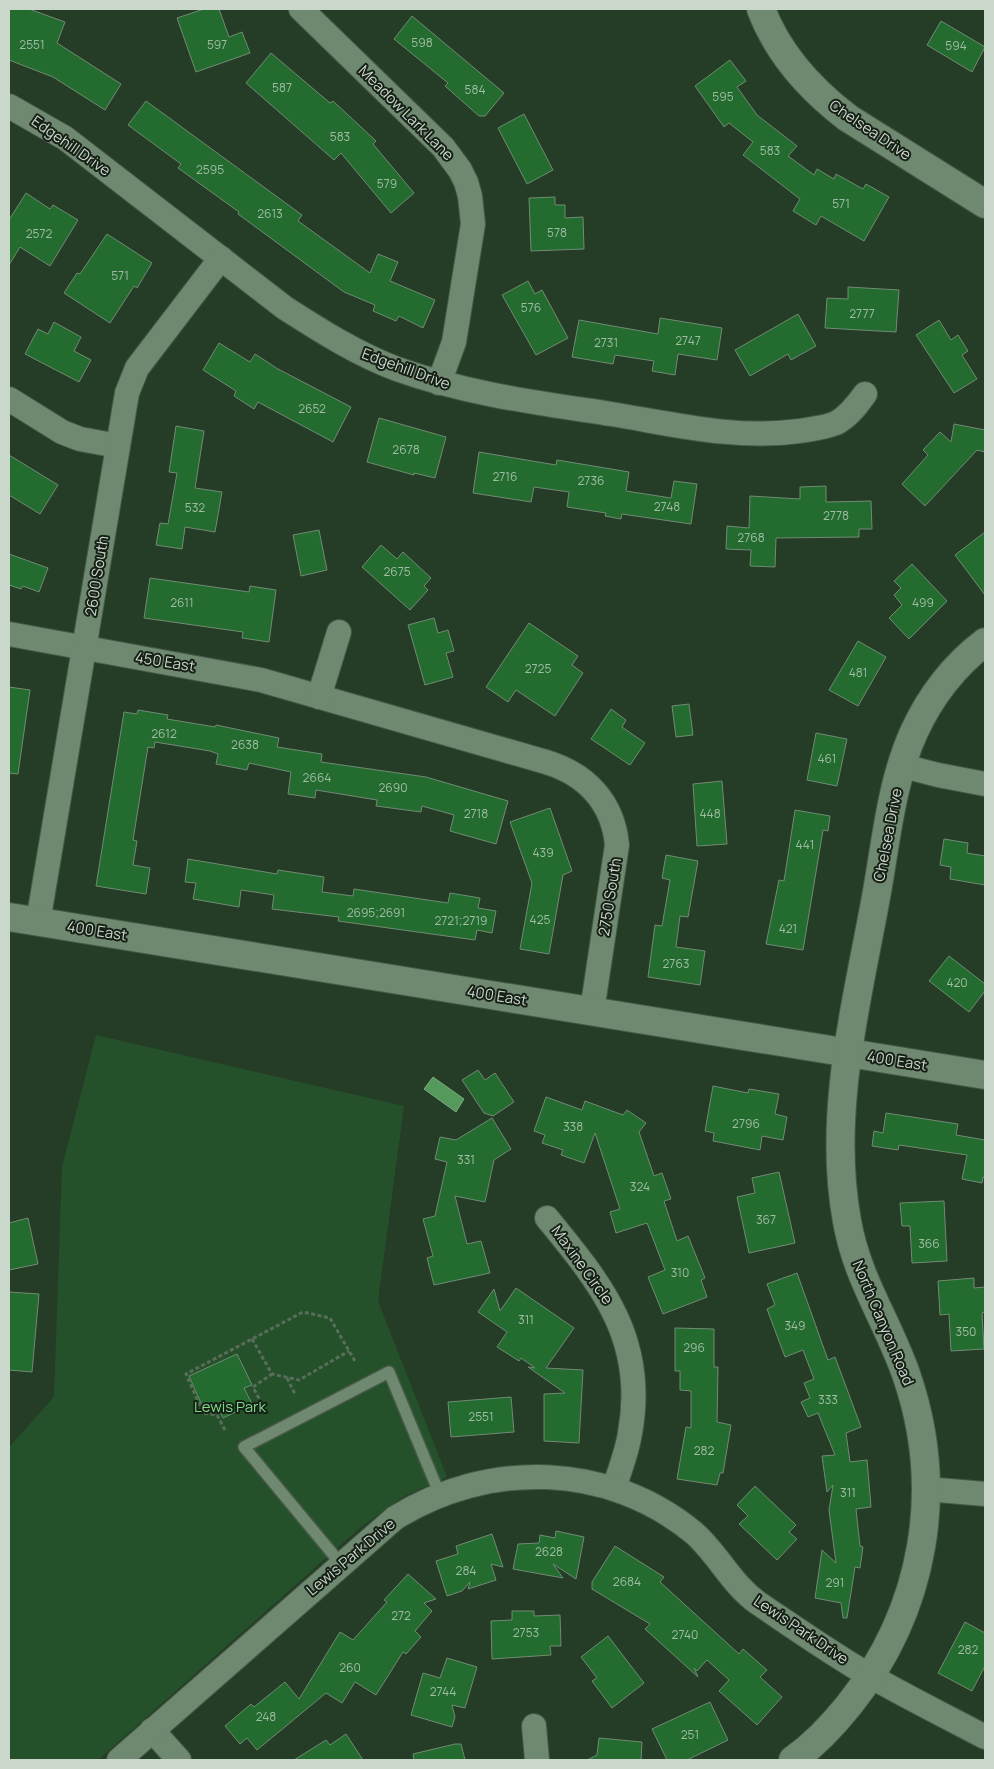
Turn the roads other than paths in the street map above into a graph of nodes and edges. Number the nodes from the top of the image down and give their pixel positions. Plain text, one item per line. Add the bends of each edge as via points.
1 (301, 9) edge
2 (761, 9) edge
3 (9, 106) edge
4 (985, 204) edge
5 (221, 258) junction
6 (438, 383) junction
7 (865, 394) dead end
8 (9, 399) edge
9 (118, 446) junction
10 (339, 632) dead end
11 (9, 634) edge
12 (985, 642) edge
13 (85, 648) junction
14 (319, 697) junction
15 (903, 766) junction
16 (985, 784) edge
17 (593, 788) joint
18 (9, 917) edge
19 (38, 922) junction
20 (592, 1011) junction
21 (848, 1054) junction
22 (985, 1075) edge
23 (547, 1218) dead end
24 (614, 1488) junction
25 (926, 1490) junction
26 (985, 1494) edge
27 (440, 1495) junction
28 (341, 1564) junction
29 (871, 1677) junction
30 (534, 1726) dead end
31 (152, 1730) junction
32 (985, 1737) edge
33 (119, 1760) edge
34 (179, 1760) edge
35 (537, 1760) edge
36 (793, 1760) edge

1 - 6 street, Meadow Lark Lane via 443,147 466,182 473,224 454,342
2 - 4 street, Chelsea Drive via 786,55 829,104
3 - 5 street, Edgehill Drive via 65,138
5 - 6 street, Edgehill Drive via 285,308 339,342 395,368
5 - 9 street, 2600 South via 137,368 127,393
6 - 7 street, Edgehill Drive via 484,394 650,421 760,434 816,428 836,422 853,410
8 - 9 street via 62,432
9 - 13 street, 2600 South
10 - 14 street
11 - 13 street, 450 East
12 - 15 street, Chelsea Drive via 934,697 913,733
13 - 14 street, 450 East via 231,673
13 - 19 street, 2600 South
14 - 17 street, 450 East via 558,766
15 - 16 street
15 - 21 street, Chelsea Drive via 893,804
17 - 20 street, 2750 South via 612,820 617,845
18 - 19 street, 400 East
19 - 20 street, 400 East
20 - 21 street, 400 East
21 - 22 street, 400 East
21 - 25 street, North Canyon Road via 841,1138 846,1221 860,1271 906,1372 924,1457
23 - 24 street, Maxine Circle via 605,1294 629,1349 633,1369 633,1413 630,1436
24 - 27 street, Lewis Park Drive via 582,1480 534,1476 473,1484
24 - 29 street, Lewis Park Drive via 646,1502 694,1534 756,1601
25 - 26 street
25 - 29 street, North Canyon Road via 924,1530 913,1585 896,1632
27 - 28 street, Lewis Park Drive via 395,1518
27 - 28 lane via 389,1372 244,1448
28 - 31 street, Lewis Park Drive
29 - 32 street, Lewis Park Drive
29 - 36 street, North Canyon Road via 840,1716
30 - 35 street
31 - 33 street, Lewis Park Drive
31 - 34 street

